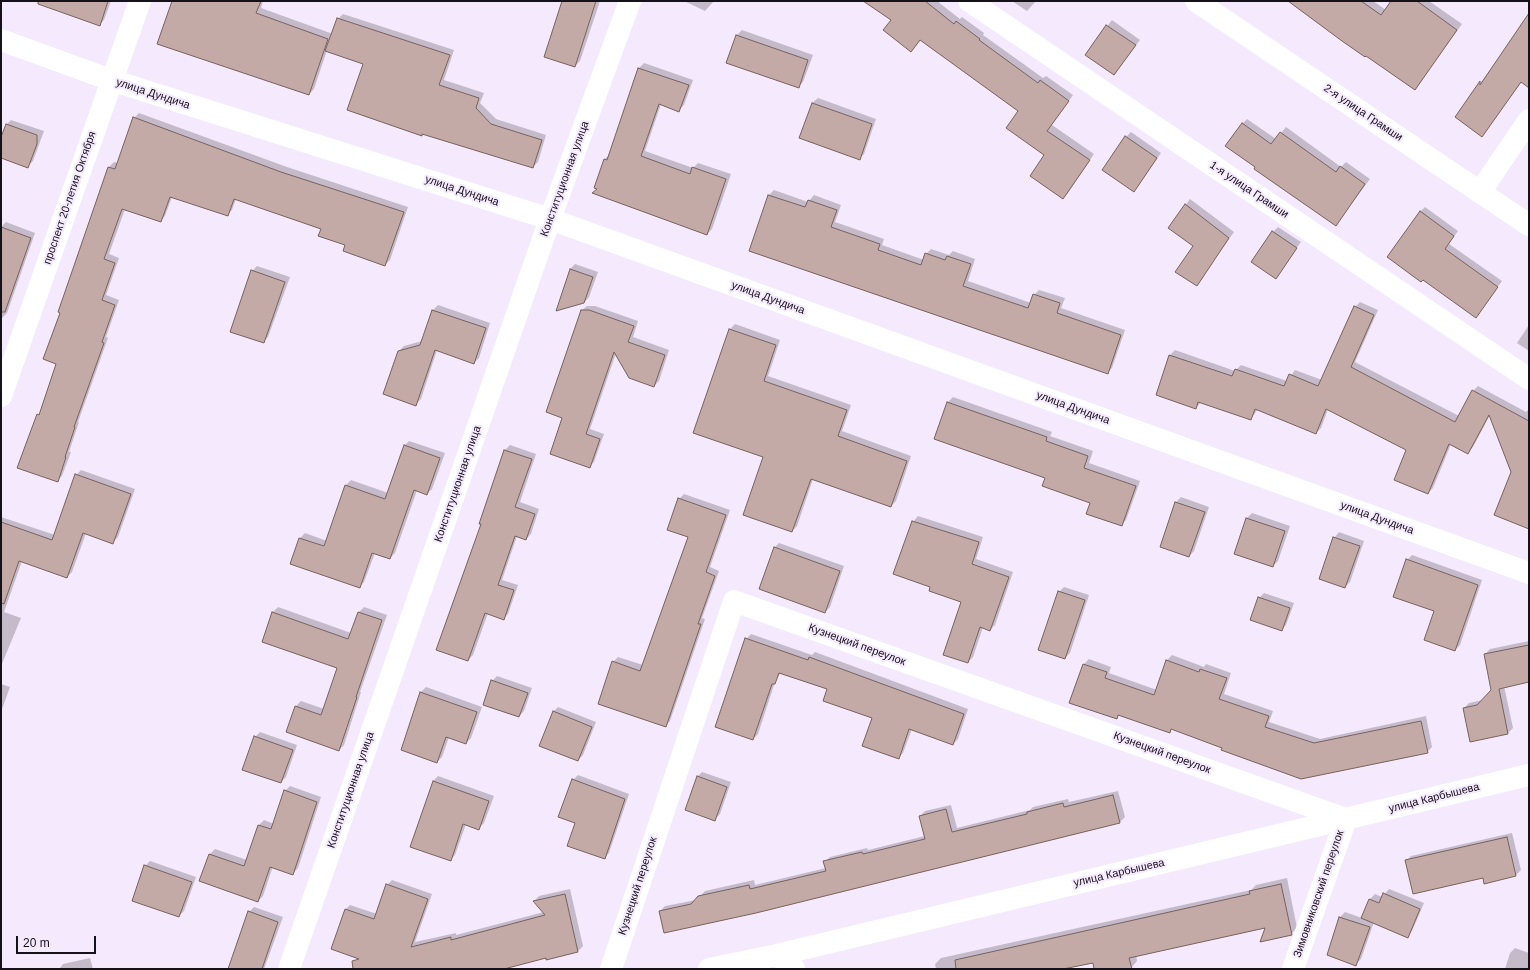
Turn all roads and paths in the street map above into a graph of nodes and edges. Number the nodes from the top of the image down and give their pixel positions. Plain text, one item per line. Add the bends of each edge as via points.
1 (140, 1) edge
2 (630, 1) edge
3 (969, 1) edge
4 (1196, 1) edge
5 (1, 40) edge
6 (111, 80) junction
7 (1529, 120) edge
8 (1480, 192) junction
9 (550, 220) junction
10 (1529, 225) edge
11 (1529, 379) edge
12 (1, 396) edge
13 (1529, 573) edge
14 (1529, 775) edge
15 (1346, 819) junction
16 (777, 955) junction
17 (289, 969) edge
18 (611, 969) edge
19 (709, 969) edge
20 (794, 969) edge
21 (1293, 969) edge

1 - 6 street, проспект 20-летия Октября
2 - 9 street, Конституционная улица
3 - 11 street, 1-я улица Грамши
4 - 8 street, 2-я улица Грамши
5 - 6 street, улица Дундича
6 - 9 street, улица Дундича
6 - 12 street, проспект 20-летия Октября
7 - 8 street
8 - 10 street, 2-я улица Грамши
9 - 13 street, улица Дундича
9 - 17 street, Конституционная улица
14 - 15 street, улица Карбышева
15 - 16 street, улица Карбышева
15 - 18 street, Кузнецкий переулок via 734,601
15 - 21 street, Зимовниковский переулок
16 - 19 street, улица Карбышева
16 - 20 street

